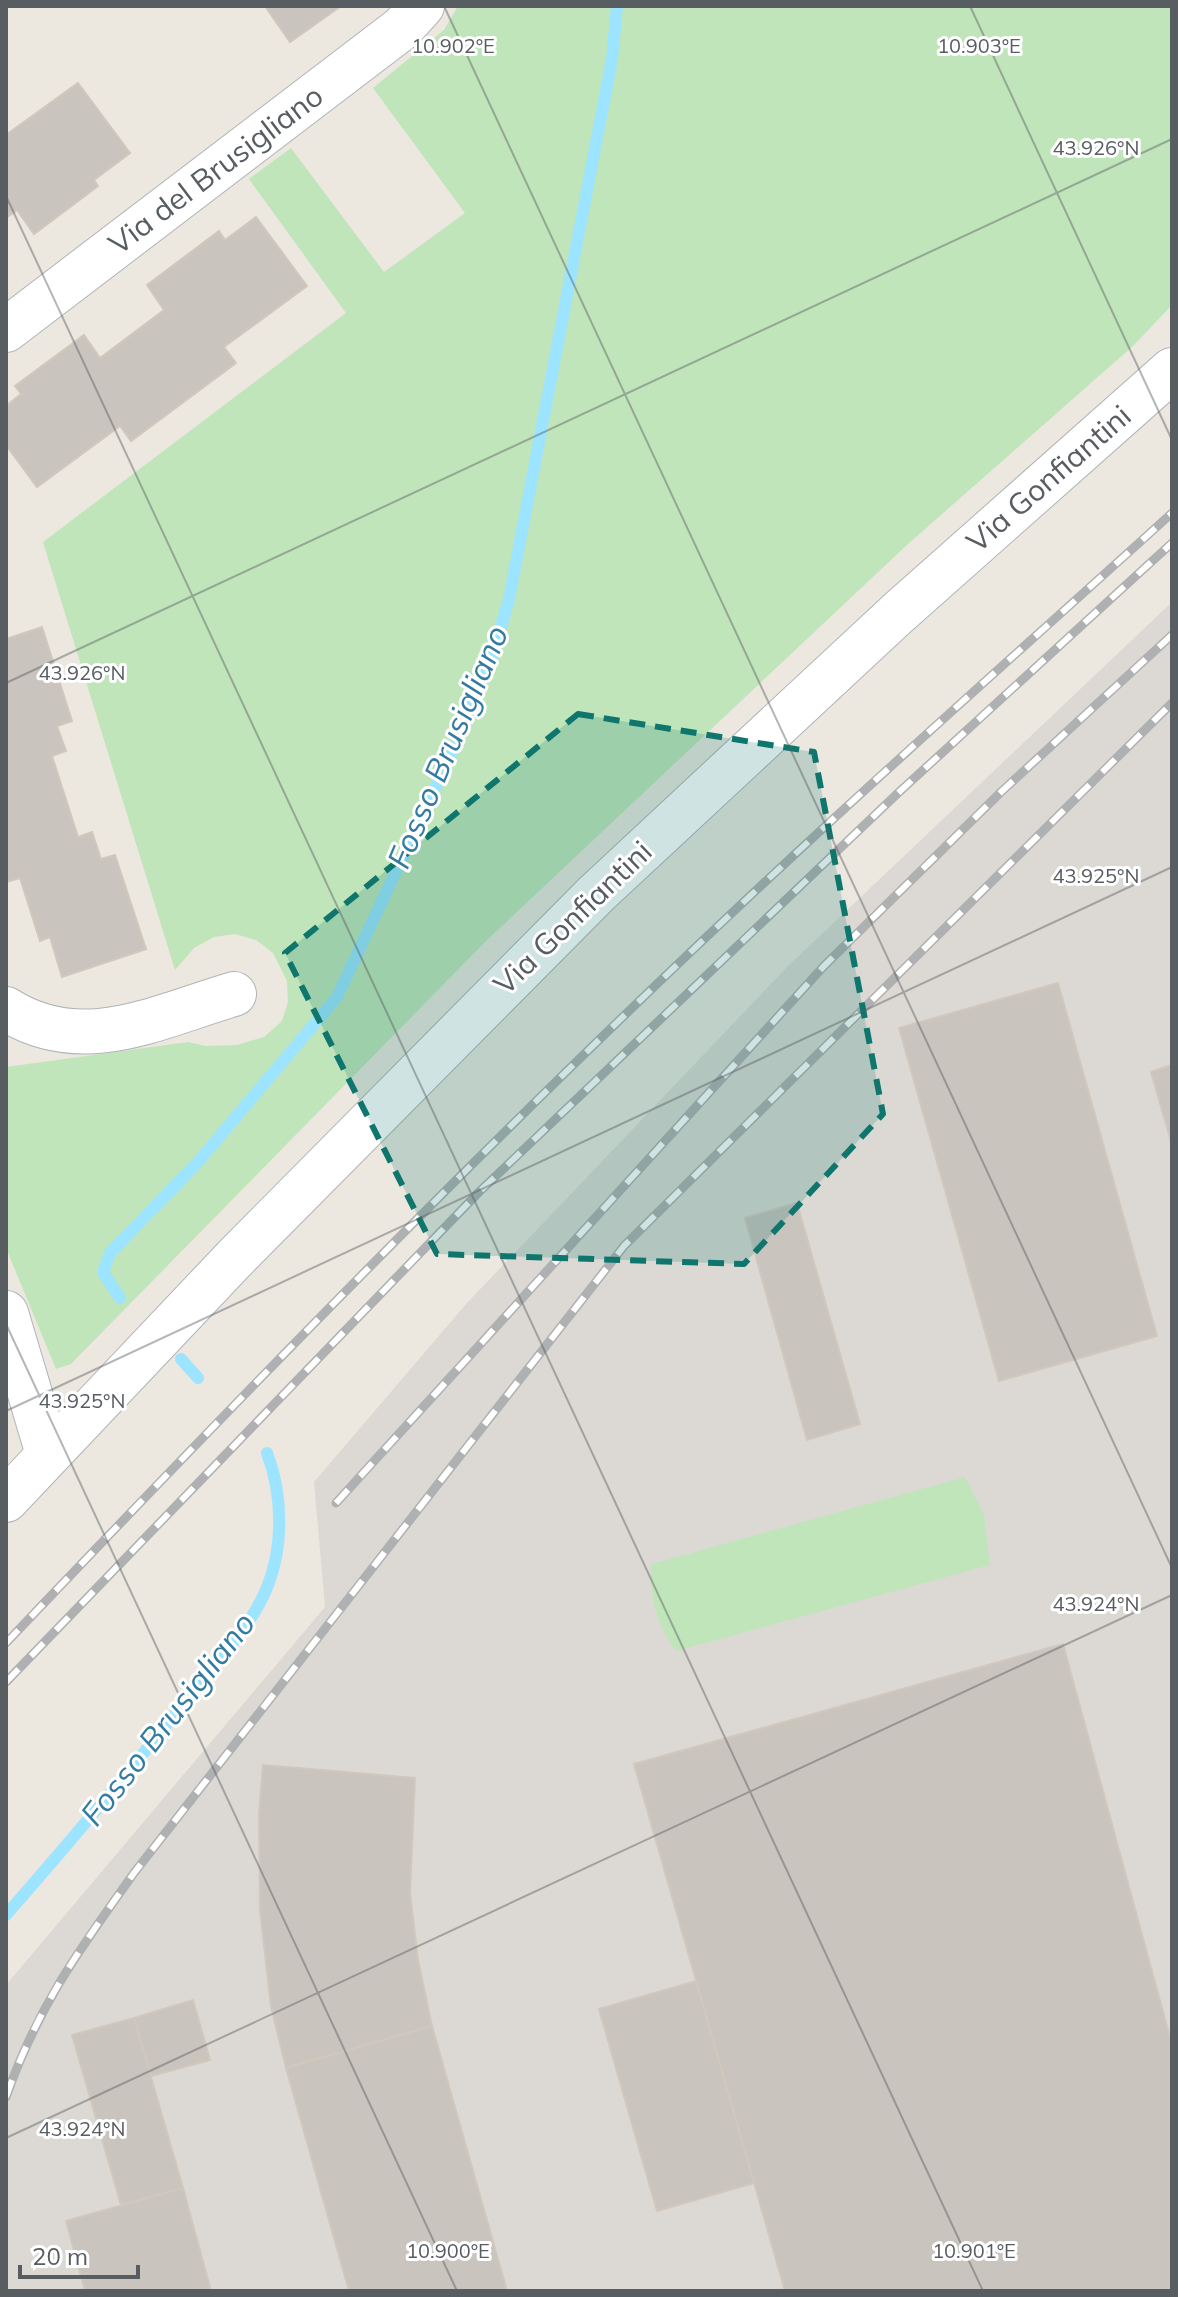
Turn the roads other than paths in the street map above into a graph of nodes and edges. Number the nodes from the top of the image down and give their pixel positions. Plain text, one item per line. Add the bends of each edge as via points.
1 (422, 6) edge
2 (6, 330) edge
3 (1172, 370) edge
4 (234, 994) dead end
5 (6, 1009) edge
6 (6, 1313) edge
7 (48, 1454) junction
8 (6, 1500) edge

1 - 2 street, Via del Brusigliano via 402,28
3 - 7 street, Via Gonfiantini via 898,613 596,894 452,1035
4 - 5 street via 97,1033 46,1029
6 - 7 street
7 - 8 street, Via Gonfiantini

